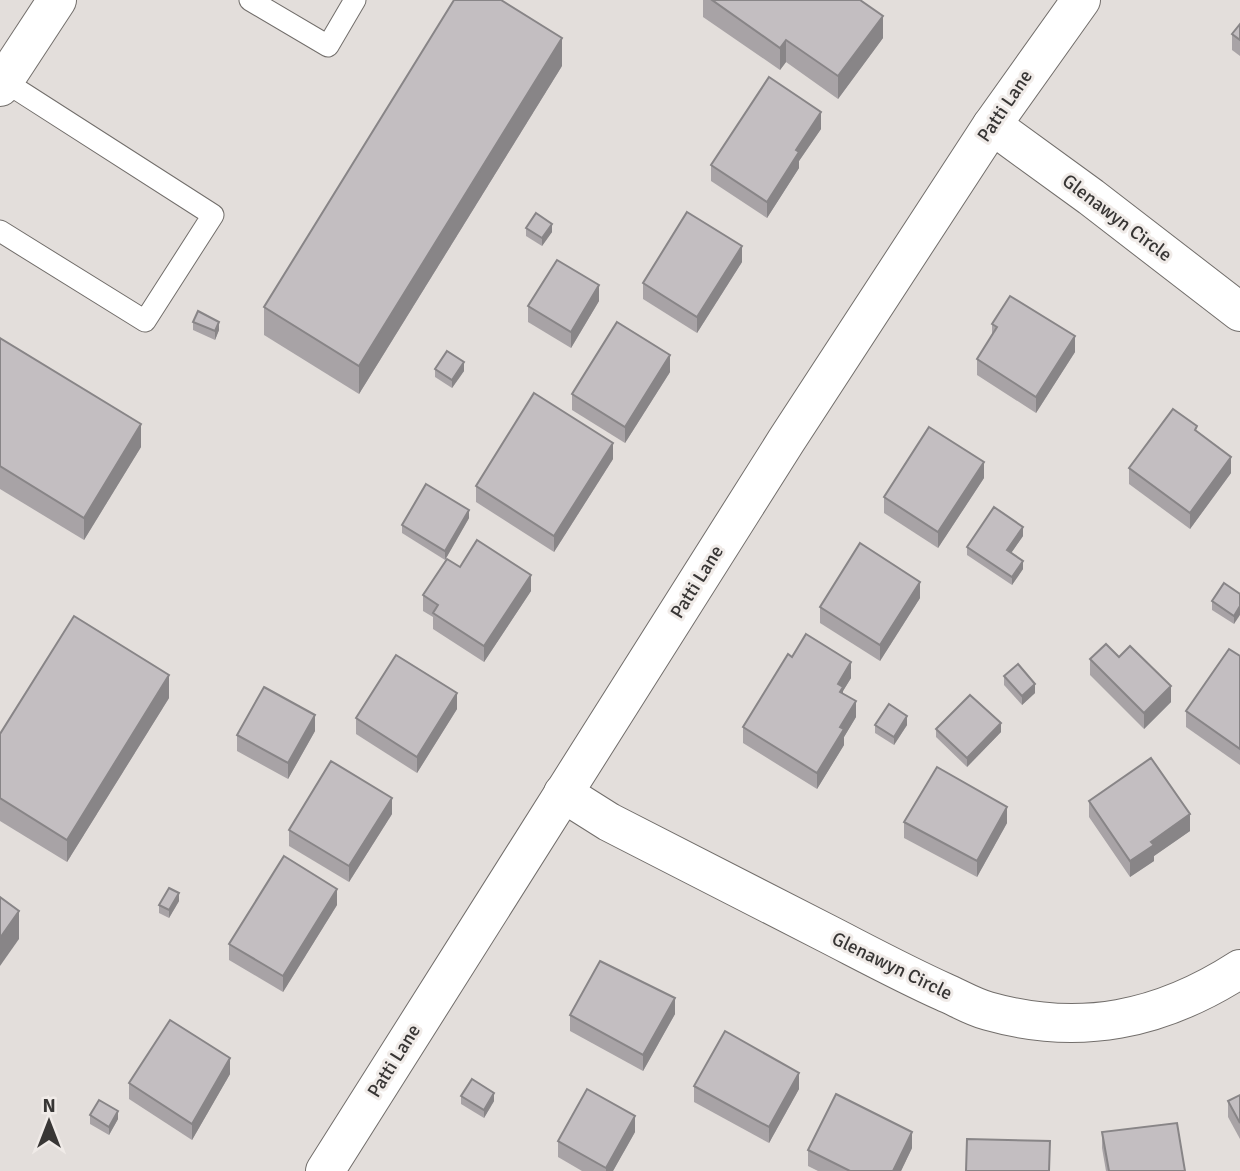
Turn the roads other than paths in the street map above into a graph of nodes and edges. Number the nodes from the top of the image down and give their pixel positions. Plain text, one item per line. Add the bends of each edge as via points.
1 (57, 0) edge
2 (250, 0) edge
3 (355, 0) edge
4 (1081, 0) edge
5 (2, 84) edge
6 (992, 125) junction
7 (0, 231) edge
8 (1240, 312) edge
9 (563, 793) junction
10 (1240, 969) edge
11 (325, 1171) edge

1 - 5 street
2 - 3 lane via 328,46
4 - 6 street, Patti Lane
5 - 7 lane via 213,215 145,321
6 - 8 street, Glenawyn Circle
6 - 9 street, Patti Lane
9 - 10 street, Glenawyn Circle via 621,828 985,1011 1031,1021 1078,1024 1124,1018 1170,1007
9 - 11 street, Patti Lane

